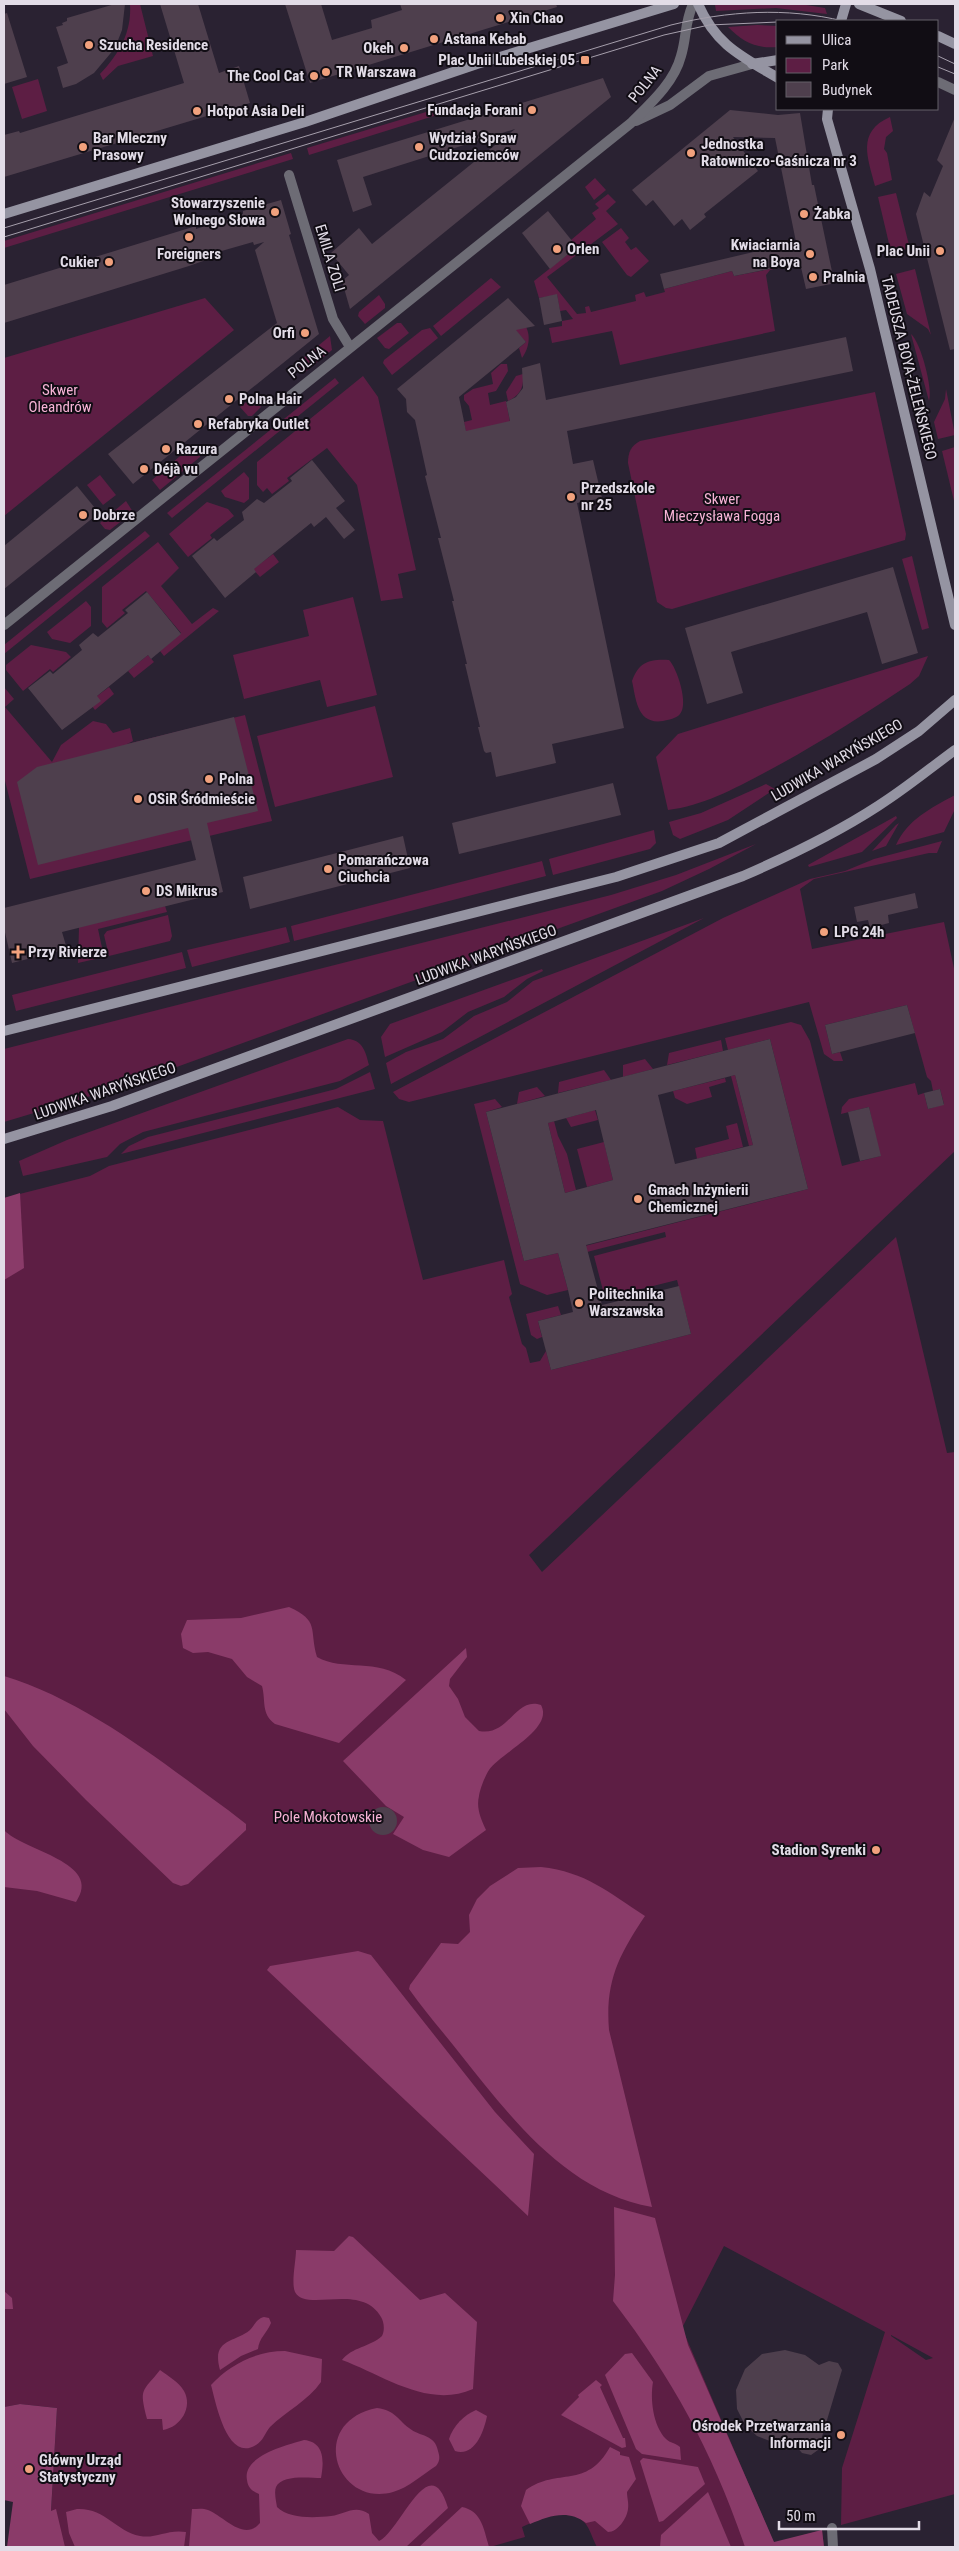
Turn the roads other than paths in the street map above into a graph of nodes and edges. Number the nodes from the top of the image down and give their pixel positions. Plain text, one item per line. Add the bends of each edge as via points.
1 (674, 4) edge
2 (693, 4) edge
3 (698, 4) edge
4 (846, 4) edge
5 (859, 4) edge
6 (841, 20) edge
7 (899, 20) edge
8 (939, 36) edge
9 (955, 44) edge
10 (776, 60) edge
11 (752, 64) junction
12 (776, 77) edge
13 (939, 82) edge
14 (955, 90) edge
15 (828, 114) edge
16 (631, 123) junction
17 (289, 175) dead end
18 (4, 214) edge
19 (350, 347) junction
20 (955, 625) edge
21 (4, 626) edge
22 (955, 700) edge
23 (955, 750) edge
24 (4, 1031) edge
25 (4, 1139) edge
26 (832, 2528) dead end
27 (833, 2547) edge

1 - 18 main road
2 - 16 street, POLNA via 686,21 678,64 659,93
3 - 11 main road via 717,36
4 - 6 main road
5 - 7 main road
8 - 9 main road
10 - 11 main road
11 - 12 main road
11 - 16 street, POLNA via 709,76 670,105
13 - 14 street
15 - 20 main road, TADEUSZA BOYA-ŻELEŃSKIEGO via 870,269
16 - 19 street, POLNA
17 - 19 street, EMILA ZOLI via 333,320
19 - 21 street, POLNA
22 - 24 main road, LUDWIKA WARYŃSKIEGO via 919,731 876,759 719,842 668,861
23 - 25 main road, LUDWIKA WARYŃSKIEGO via 850,824 743,876 122,1103
26 - 27 street

